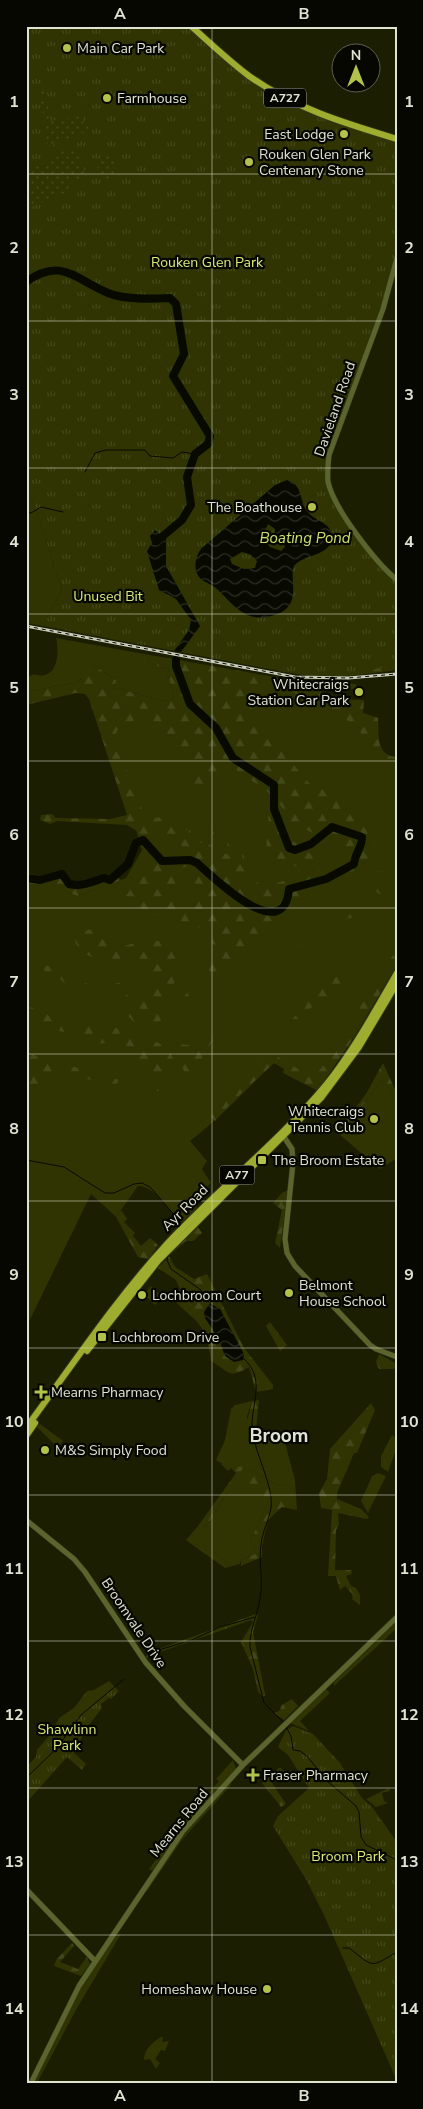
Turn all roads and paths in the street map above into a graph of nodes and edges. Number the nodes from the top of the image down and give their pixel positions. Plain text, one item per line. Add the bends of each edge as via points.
1 (191, 26) edge
2 (397, 138) edge
3 (397, 258) edge
4 (397, 580) edge
5 (397, 973) edge
6 (397, 983) edge
7 (353, 1051) junction
8 (282, 1135) junction
9 (397, 1357) edge
10 (42, 1406) junction
11 (26, 1428) edge
12 (26, 1436) edge
13 (26, 1520) edge
14 (397, 1617) edge
15 (242, 1764) junction
16 (26, 1889) edge
17 (95, 1961) junction
18 (31, 2083) edge

1 - 2 main road, A727 via 250,76 292,102 337,121
3 - 4 street, Davieland Road via 384,309 329,455 327,470 328,483 338,507 383,569
5 - 7 main road, Ayr Road / A77
6 - 7 main road, Ayr Road / A77
7 - 8 main road, Ayr Road / A77 via 334,1078
8 - 9 street via 292,1149 293,1163 285,1232 287,1253 295,1266 370,1345
8 - 10 main road, Ayr Road / A77 via 158,1261
10 - 11 main road, Ayr Road / A77
10 - 12 main road, Ayr Road / A77
13 - 15 street, Broomvale Drive via 74,1558 146,1664
14 - 15 street, Mearns Road
15 - 17 street, Mearns Road via 184,1831
16 - 17 street
17 - 18 street, Mearns Road via 79,1986

